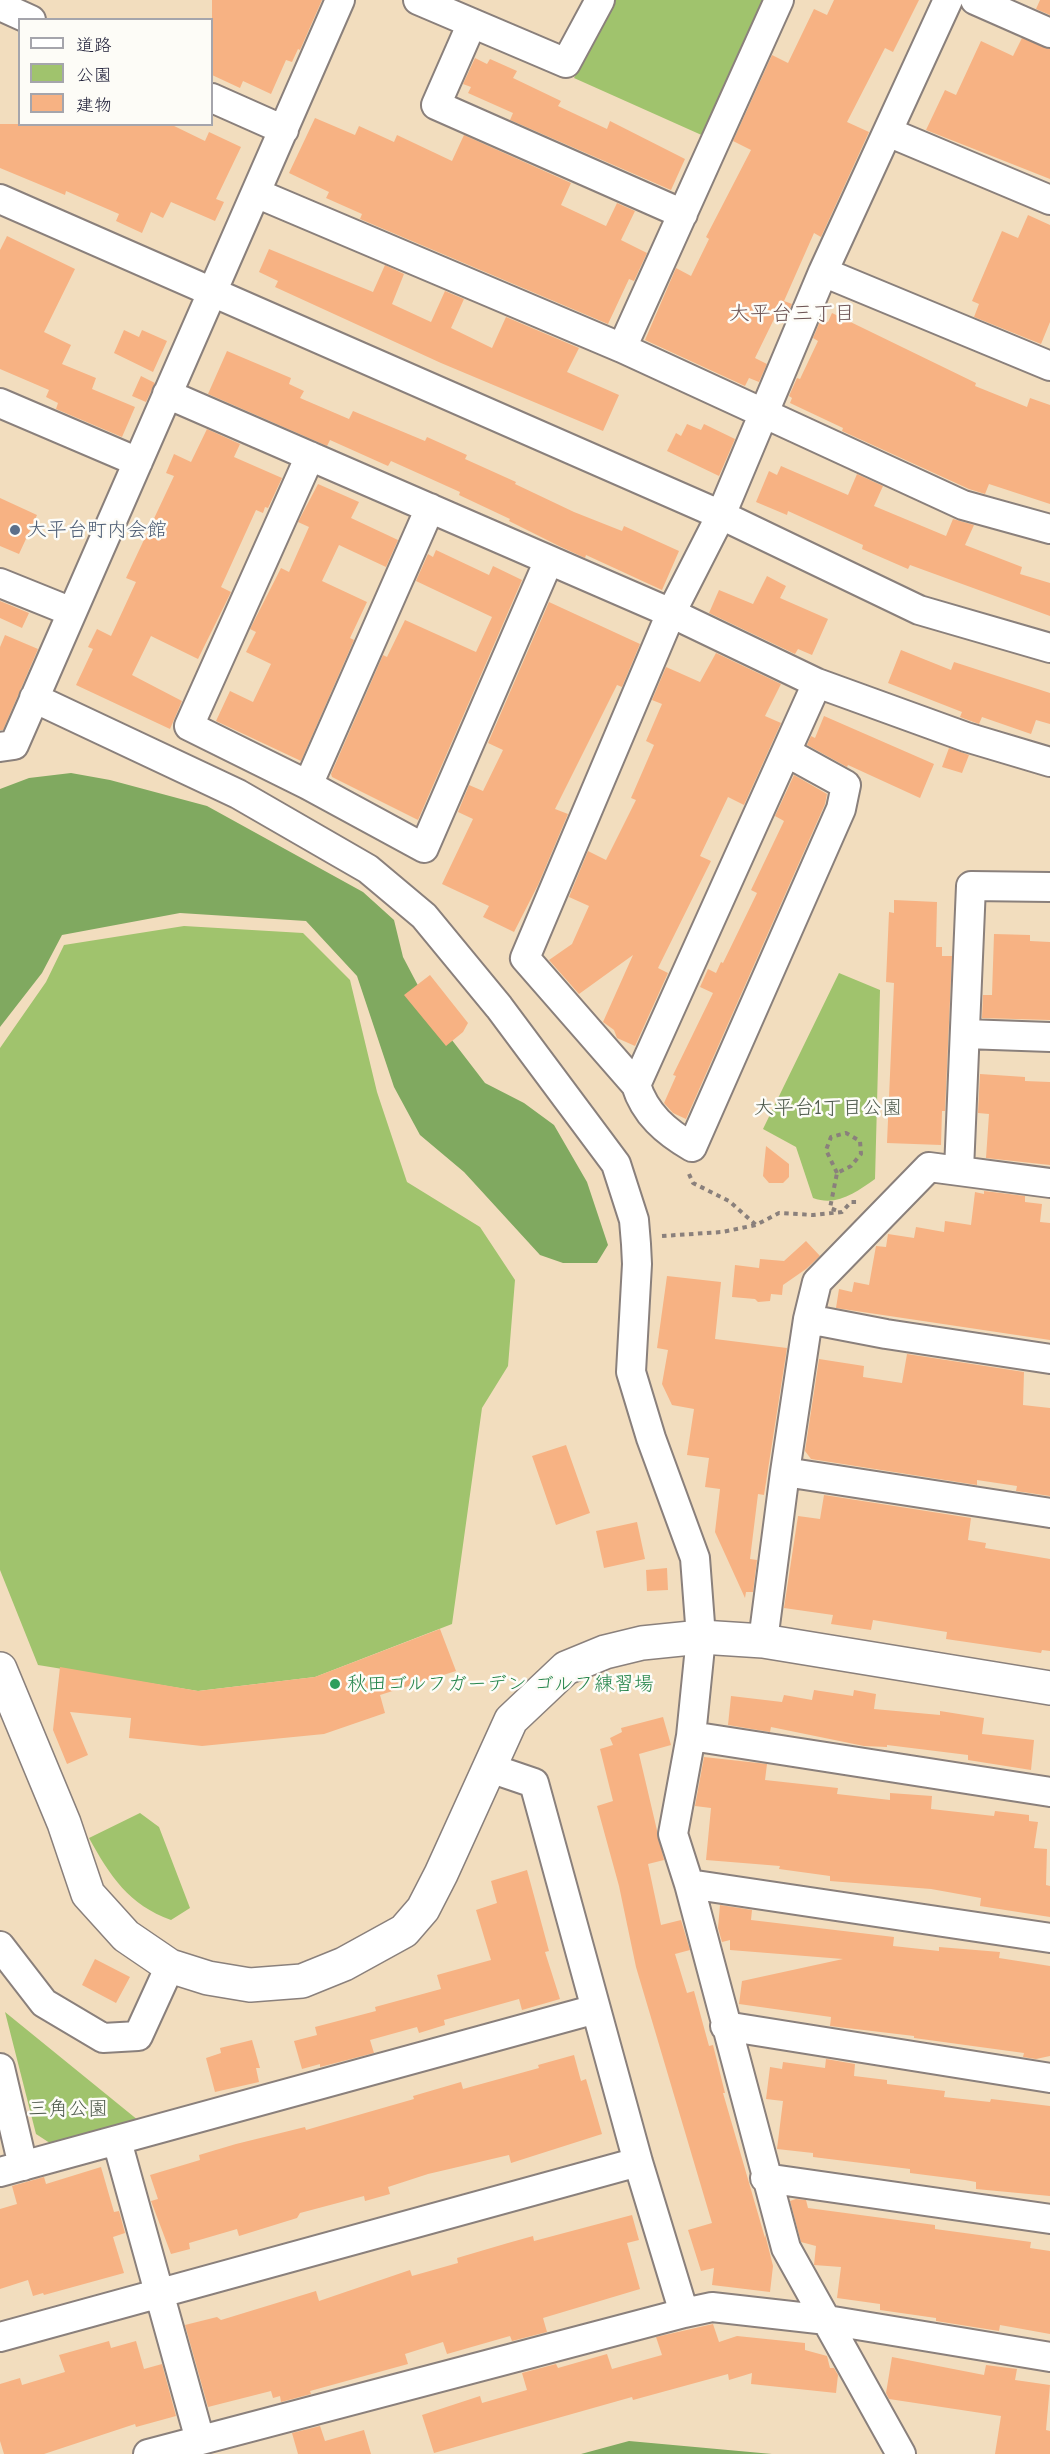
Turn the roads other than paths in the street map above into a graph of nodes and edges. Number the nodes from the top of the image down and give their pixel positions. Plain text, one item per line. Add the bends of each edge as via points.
1 (340, 0) edge
2 (418, 0) edge
3 (600, 0) edge
4 (779, 0) edge
5 (948, 0) edge
6 (975, 0) edge
7 (0, 6) edge
8 (27, 18) edge
9 (472, 23) junction
10 (1050, 33) edge
11 (213, 98) edge
12 (284, 130) junction
13 (888, 132) junction
14 (256, 193) junction
15 (0, 199) edge
16 (1050, 200) edge
17 (682, 214) junction
18 (823, 272) junction
19 (213, 291) junction
20 (622, 348) junction
21 (1050, 366) edge
22 (167, 394) junction
23 (0, 403) edge
24 (765, 413) junction
25 (310, 456) junction
26 (138, 462) junction
27 (430, 508) junction
28 (721, 515) junction
29 (1050, 529) edge
30 (549, 560) junction
31 (0, 583) edge
32 (72, 612) junction
33 (671, 613) junction
34 (1050, 648) edge
35 (817, 683) junction
36 (34, 698) junction
37 (0, 747) edge
38 (786, 752) junction
39 (1050, 762) edge
40 (308, 785) junction
41 (1050, 887) edge
42 (965, 1034) junction
43 (1050, 1037) edge
44 (636, 1085) junction
45 (959, 1170) junction
46 (1050, 1183) edge
47 (808, 1319) junction
48 (1050, 1359) edge
49 (785, 1472) junction
50 (1050, 1513) edge
51 (701, 1637) junction
52 (763, 1641) junction
53 (0, 1669) edge
54 (1050, 1688) edge
55 (691, 1736) junction
56 (490, 1768) junction
57 (1050, 1792) edge
58 (689, 1884) junction
59 (1050, 1938) edge
60 (0, 1946) edge
61 (170, 1966) junction
62 (596, 2009) junction
63 (725, 2026) junction
64 (0, 2068) edge
65 (1050, 2078) edge
66 (117, 2141) junction
67 (638, 2162) junction
68 (11, 2169) edge
69 (765, 2178) junction
70 (1050, 2219) edge
71 (158, 2294) junction
72 (684, 2313) junction
73 (827, 2320) junction
74 (0, 2337) edge
75 (1050, 2357) edge
76 (200, 2440) junction
77 (148, 2454) edge
78 (901, 2454) edge

1 - 12 street
2 - 9 street
3 - 9 street via 566,63
4 - 17 street
5 - 13 street
6 - 10 street
7 - 8 street
9 - 17 street via 436,105
11 - 12 street
12 - 14 street
13 - 16 street
13 - 18 street
14 - 19 street
14 - 20 street
15 - 19 street
17 - 20 street
18 - 21 street
18 - 24 street
19 - 22 street
19 - 28 street
20 - 24 street
22 - 25 street
22 - 26 street
23 - 26 street
24 - 28 street
24 - 29 street via 963,505
25 - 27 street
25 - 40 street via 189,726
26 - 32 street
27 - 30 street
27 - 40 street
28 - 33 street
28 - 34 street via 919,610
30 - 33 street
30 - 40 street via 424,848
31 - 32 street
32 - 36 street
33 - 35 street
33 - 44 street via 525,958
35 - 38 street
35 - 39 street via 966,737
36 - 37 street via 14,745
36 - 51 street via 238,794 368,868 424,916 499,1007 616,1164 634,1220 636,1244 631,1372 695,1558
38 - 44 street
38 - 44 street via 846,785 841,809 692,1147 670,1134 642,1104
41 - 42 street via 971,886
42 - 43 street
42 - 45 street
45 - 46 street
45 - 47 street via 929,1167 817,1282
47 - 48 street
47 - 49 street
49 - 50 street
49 - 52 street
51 - 52 street
51 - 55 street
51 - 56 street via 642,1643 605,1652 566,1668 511,1720
52 - 54 street
53 - 61 street via 64,1823 88,1894 126,1936
55 - 57 street
55 - 58 street via 673,1834
56 - 61 street via 423,1909 404,1931 381,1946 302,1981 250,1985
56 - 62 street via 534,1783
58 - 59 street
58 - 63 street
60 - 61 street via 44,2003 103,2038 138,2036
62 - 66 street
62 - 67 street
63 - 65 street
63 - 69 street
64 - 68 street
66 - 68 street
66 - 71 street
67 - 71 street
67 - 72 street
69 - 70 street
69 - 73 street via 786,2248
71 - 74 street
71 - 76 street
72 - 73 street via 712,2307
72 - 76 street
73 - 75 street
73 - 78 street
76 - 77 street

